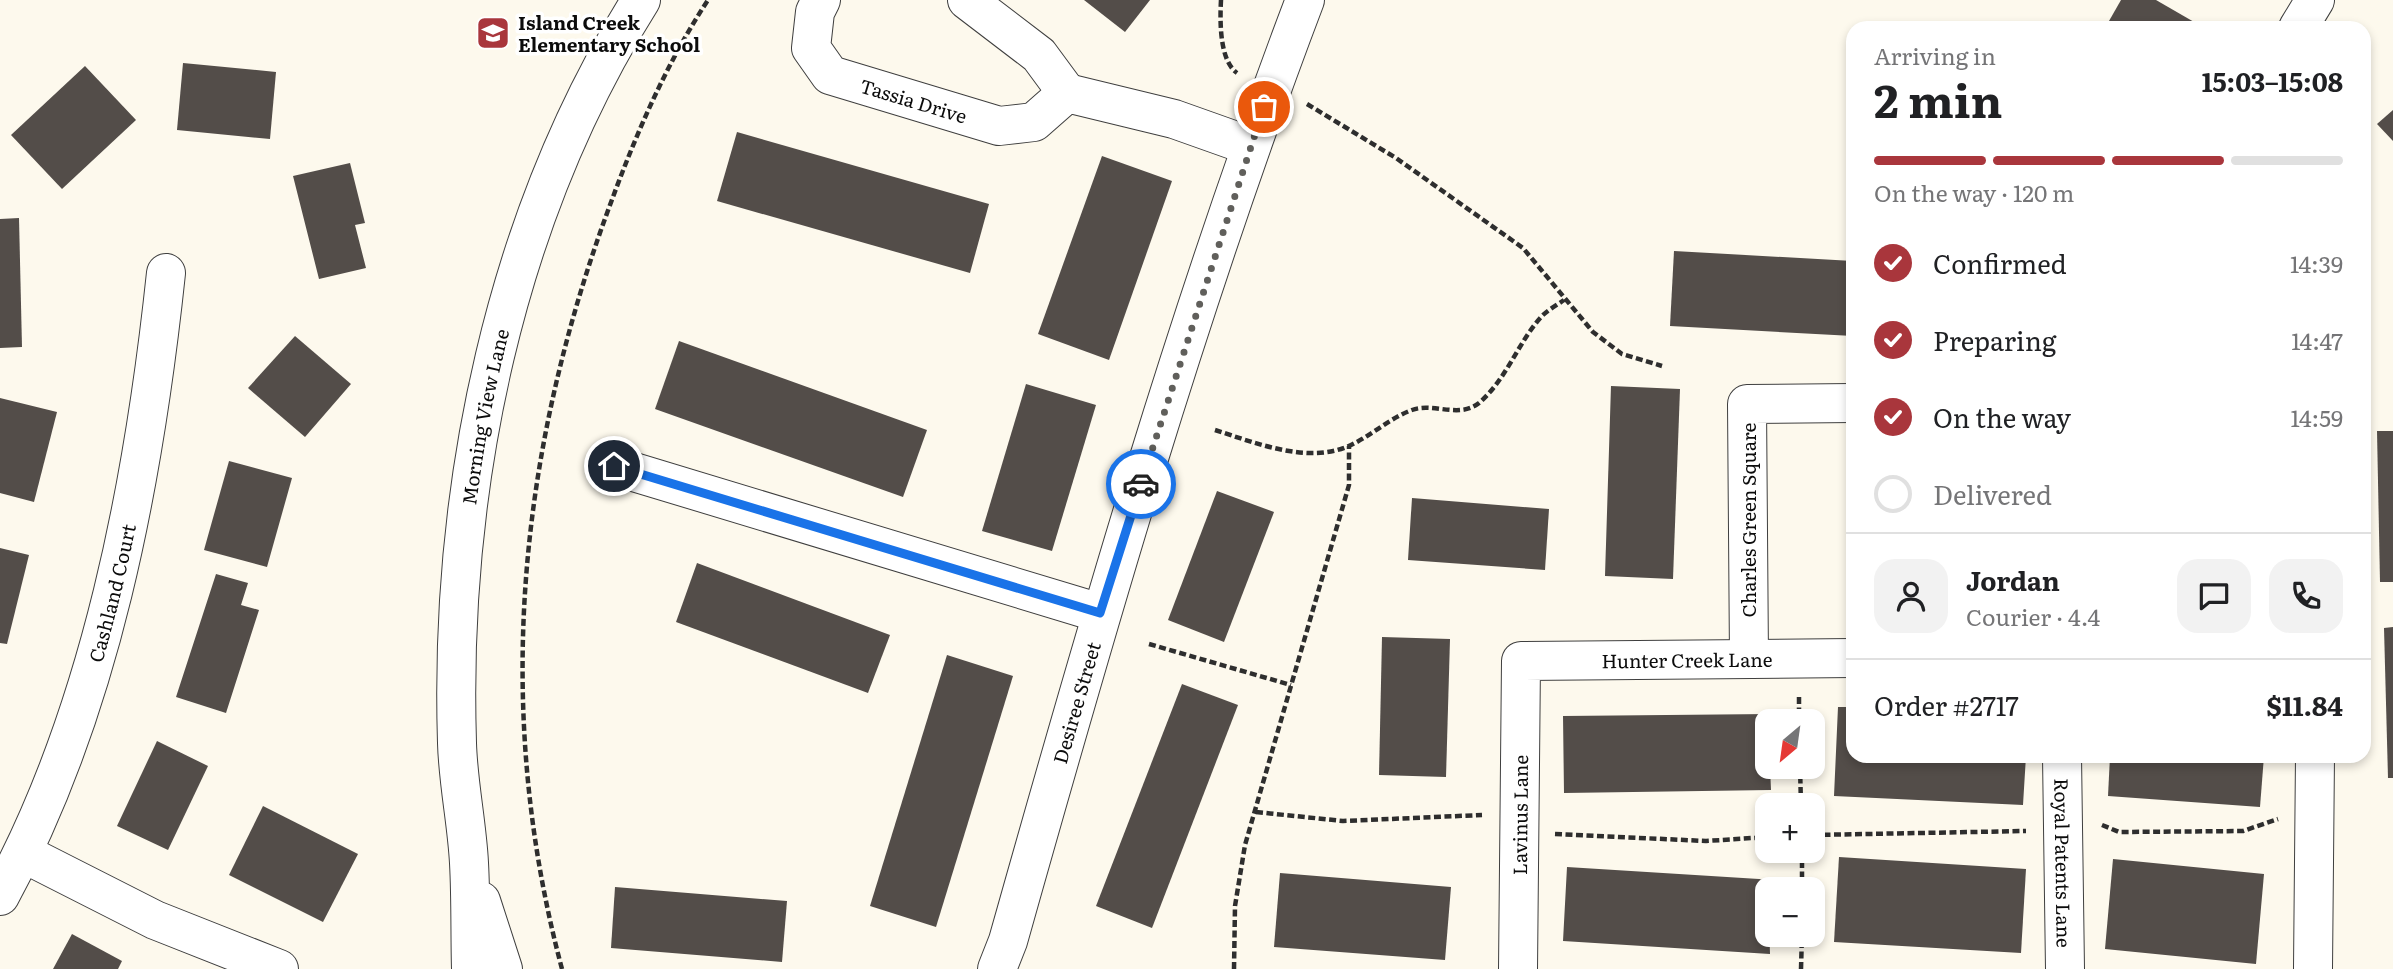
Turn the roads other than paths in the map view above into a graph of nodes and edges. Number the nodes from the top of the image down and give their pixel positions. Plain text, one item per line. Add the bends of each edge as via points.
1 (641, 0) edge
2 (821, 0) edge
3 (968, 0) edge
4 (1305, 0) edge
5 (2315, 0) edge
6 (2302, 21) edge
7 (1067, 93) junction
8 (1250, 146) junction
9 (166, 273) dead end
10 (1846, 403) edge
11 (614, 466) dead end
12 (1100, 613) junction
13 (1846, 658) edge
14 (1748, 659) junction
15 (1521, 662) joint
16 (2063, 763) edge
17 (2315, 763) edge
18 (23, 853) junction
19 (469, 863) junction
20 (0, 896) edge
21 (279, 969) edge
22 (471, 969) edge
23 (503, 969) edge
24 (997, 969) edge
25 (1518, 969) edge
26 (2064, 969) edge
27 (2314, 969) edge

1 - 19 street, Morning View Lane via 610,50 551,177 504,319 474,461 462,540 457,743
2 - 7 street, Tassia Drive via 811,48 830,75 999,126 1034,122
3 - 7 street via 1040,55
4 - 8 street, Desiree Street
5 - 6 street
7 - 8 street via 1174,119
8 - 12 street, Desiree Street
9 - 18 street, Cashland Court via 154,390 118,580 71,729
10 - 14 street, Charles Green Square via 1747,404
11 - 12 street
12 - 24 street, Desiree Street
13 - 14 street, Hunter Creek Lane
14 - 15 street, Hunter Creek Lane
15 - 25 street, Lavinus Lane
16 - 26 street, Royal Patents Lane
17 - 27 street
18 - 20 street, Cashland Court
18 - 21 street via 155,920
19 - 22 street, Morning View Lane
19 - 23 street, Morning View Lane

